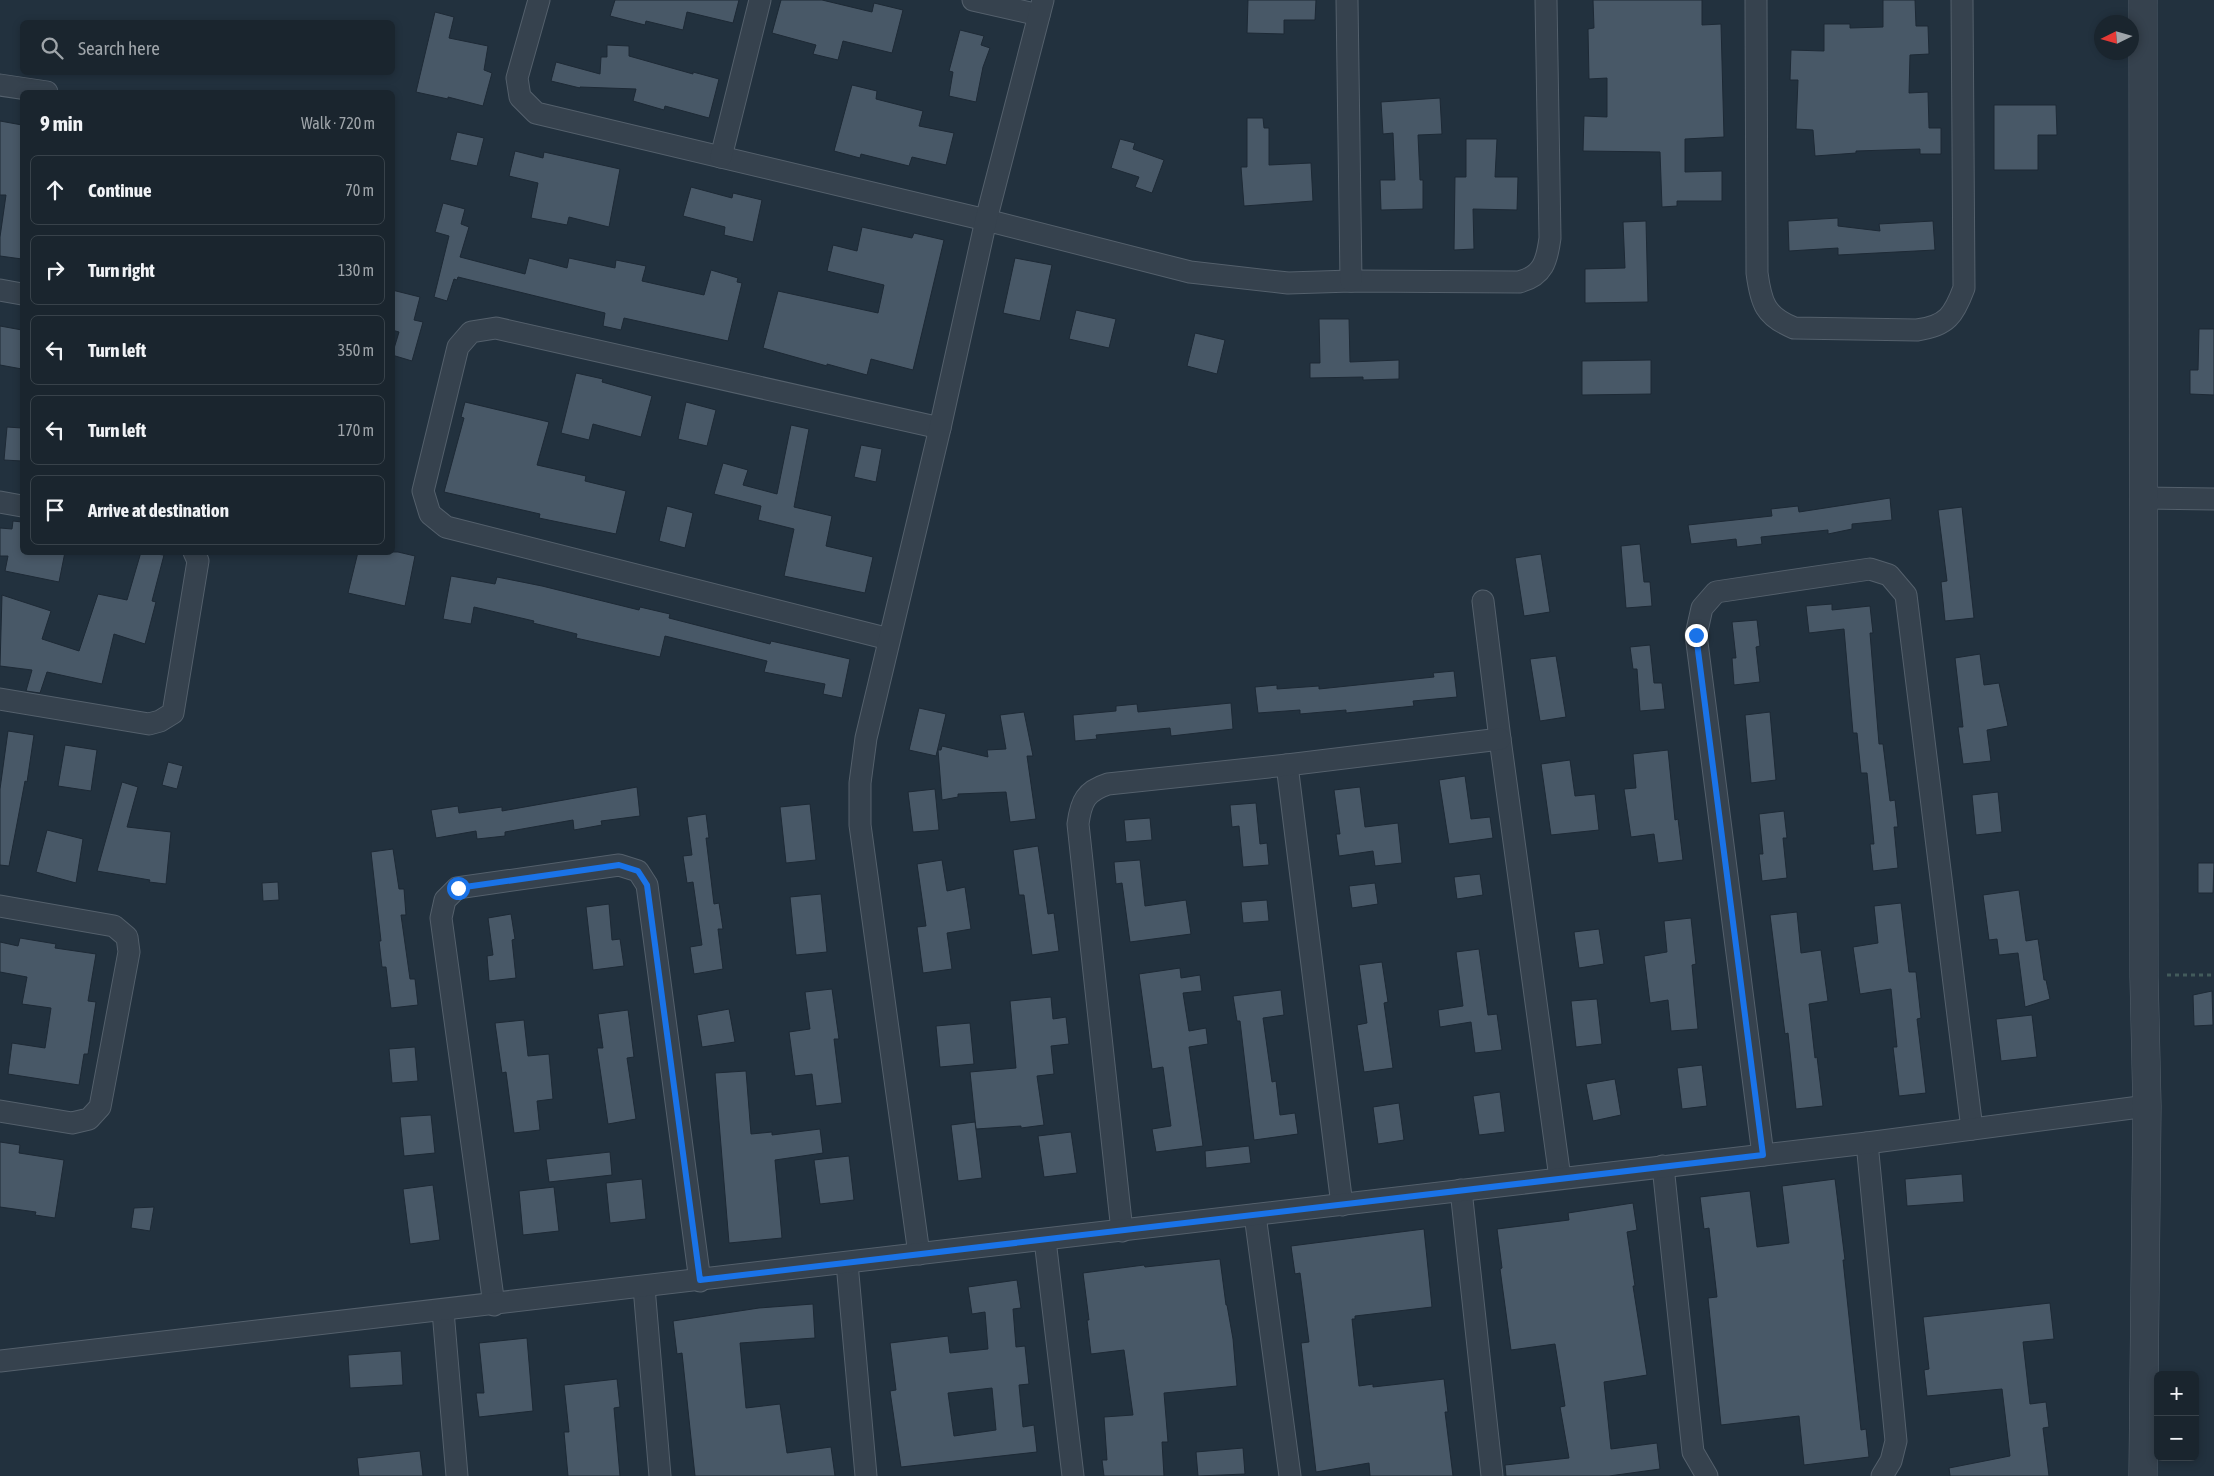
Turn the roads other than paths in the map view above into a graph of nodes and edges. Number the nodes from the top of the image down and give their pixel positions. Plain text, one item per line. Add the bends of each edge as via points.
1 (539, 0) edge
2 (760, 0) edge
3 (973, 0) edge
4 (1347, 0) edge
5 (1546, 0) edge
6 (1756, 0) edge
7 (1962, 0) edge
8 (2143, 0) edge
9 (1041, 8) edge
10 (0, 85) edge
11 (34, 90) edge
12 (721, 157) junction
13 (986, 220) junction
14 (1351, 281) junction
15 (0, 290) edge
16 (20, 294) edge
17 (940, 428) junction
18 (2144, 498) junction
19 (2214, 499) edge
20 (0, 502) edge
21 (20, 506) edge
22 (195, 555) edge
23 (1483, 601) dead end
24 (889, 639) junction
25 (0, 699) edge
26 (1500, 739) junction
27 (1287, 765) junction
28 (0, 906) edge
29 (2147, 1106) junction
30 (0, 1111) edge
31 (1972, 1129) junction
32 (1866, 1143) junction
33 (1763, 1155) junction
34 (1663, 1166) junction
35 (1560, 1178) junction
36 (1461, 1190) junction
37 (1342, 1204) junction
38 (1255, 1215) junction
39 (1122, 1232) junction
40 (1045, 1240) junction
41 (919, 1254) junction
42 (847, 1263) junction
43 (700, 1280) junction
44 (644, 1287) junction
45 (494, 1305) junction
46 (443, 1311) junction
47 (0, 1361) edge
48 (457, 1476) edge
49 (660, 1476) edge
50 (866, 1476) edge
51 (1073, 1476) edge
52 (1290, 1476) edge
53 (1492, 1476) edge
54 (1707, 1476) edge
55 (1882, 1476) edge
56 (2143, 1476) edge

1 - 12 street via 517,78 520,97 536,113
2 - 12 street
3 - 9 street
4 - 14 street
5 - 14 street via 1550,238 1548,256 1541,270 1531,279 1519,282
6 - 7 street via 1757,273 1760,295 1767,311 1779,322 1794,328 1917,330 1934,328 1946,321 1964,288
8 - 18 street
9 - 13 street
10 - 11 street
12 - 13 street
13 - 14 street via 1190,272 1288,283
13 - 17 street
15 - 16 street
17 - 24 street
17 - 24 street via 496,328 472,332 458,347 423,491 430,514 446,527
18 - 19 street
18 - 29 street
20 - 21 street
22 - 25 street via 198,562 173,713 149,724
23 - 26 street
24 - 41 street via 866,738 860,783 860,825
26 - 27 street
26 - 35 street
27 - 37 street
27 - 39 street via 1108,784 1095,788 1085,798 1080,810 1078,824
28 - 30 street via 114,926 127,937 129,952 100,1107 89,1119 72,1123
29 - 31 street
29 - 56 street
31 - 32 street
31 - 33 street via 1906,595 1889,575 1870,569 1716,592 1702,608 1696,635
32 - 33 street
32 - 55 street via 1896,1440 1891,1461
33 - 34 street
34 - 35 street
34 - 54 street via 1693,1452
35 - 36 street
36 - 37 street
36 - 53 street
37 - 38 street
38 - 39 street
38 - 52 street
39 - 40 street
40 - 41 street
40 - 51 street
41 - 42 street
42 - 43 street
42 - 50 street
43 - 44 street
43 - 45 street via 647,885 638,871 619,865 458,888 444,900 441,918
44 - 45 street
44 - 49 street
45 - 46 street
46 - 47 street
46 - 48 street

